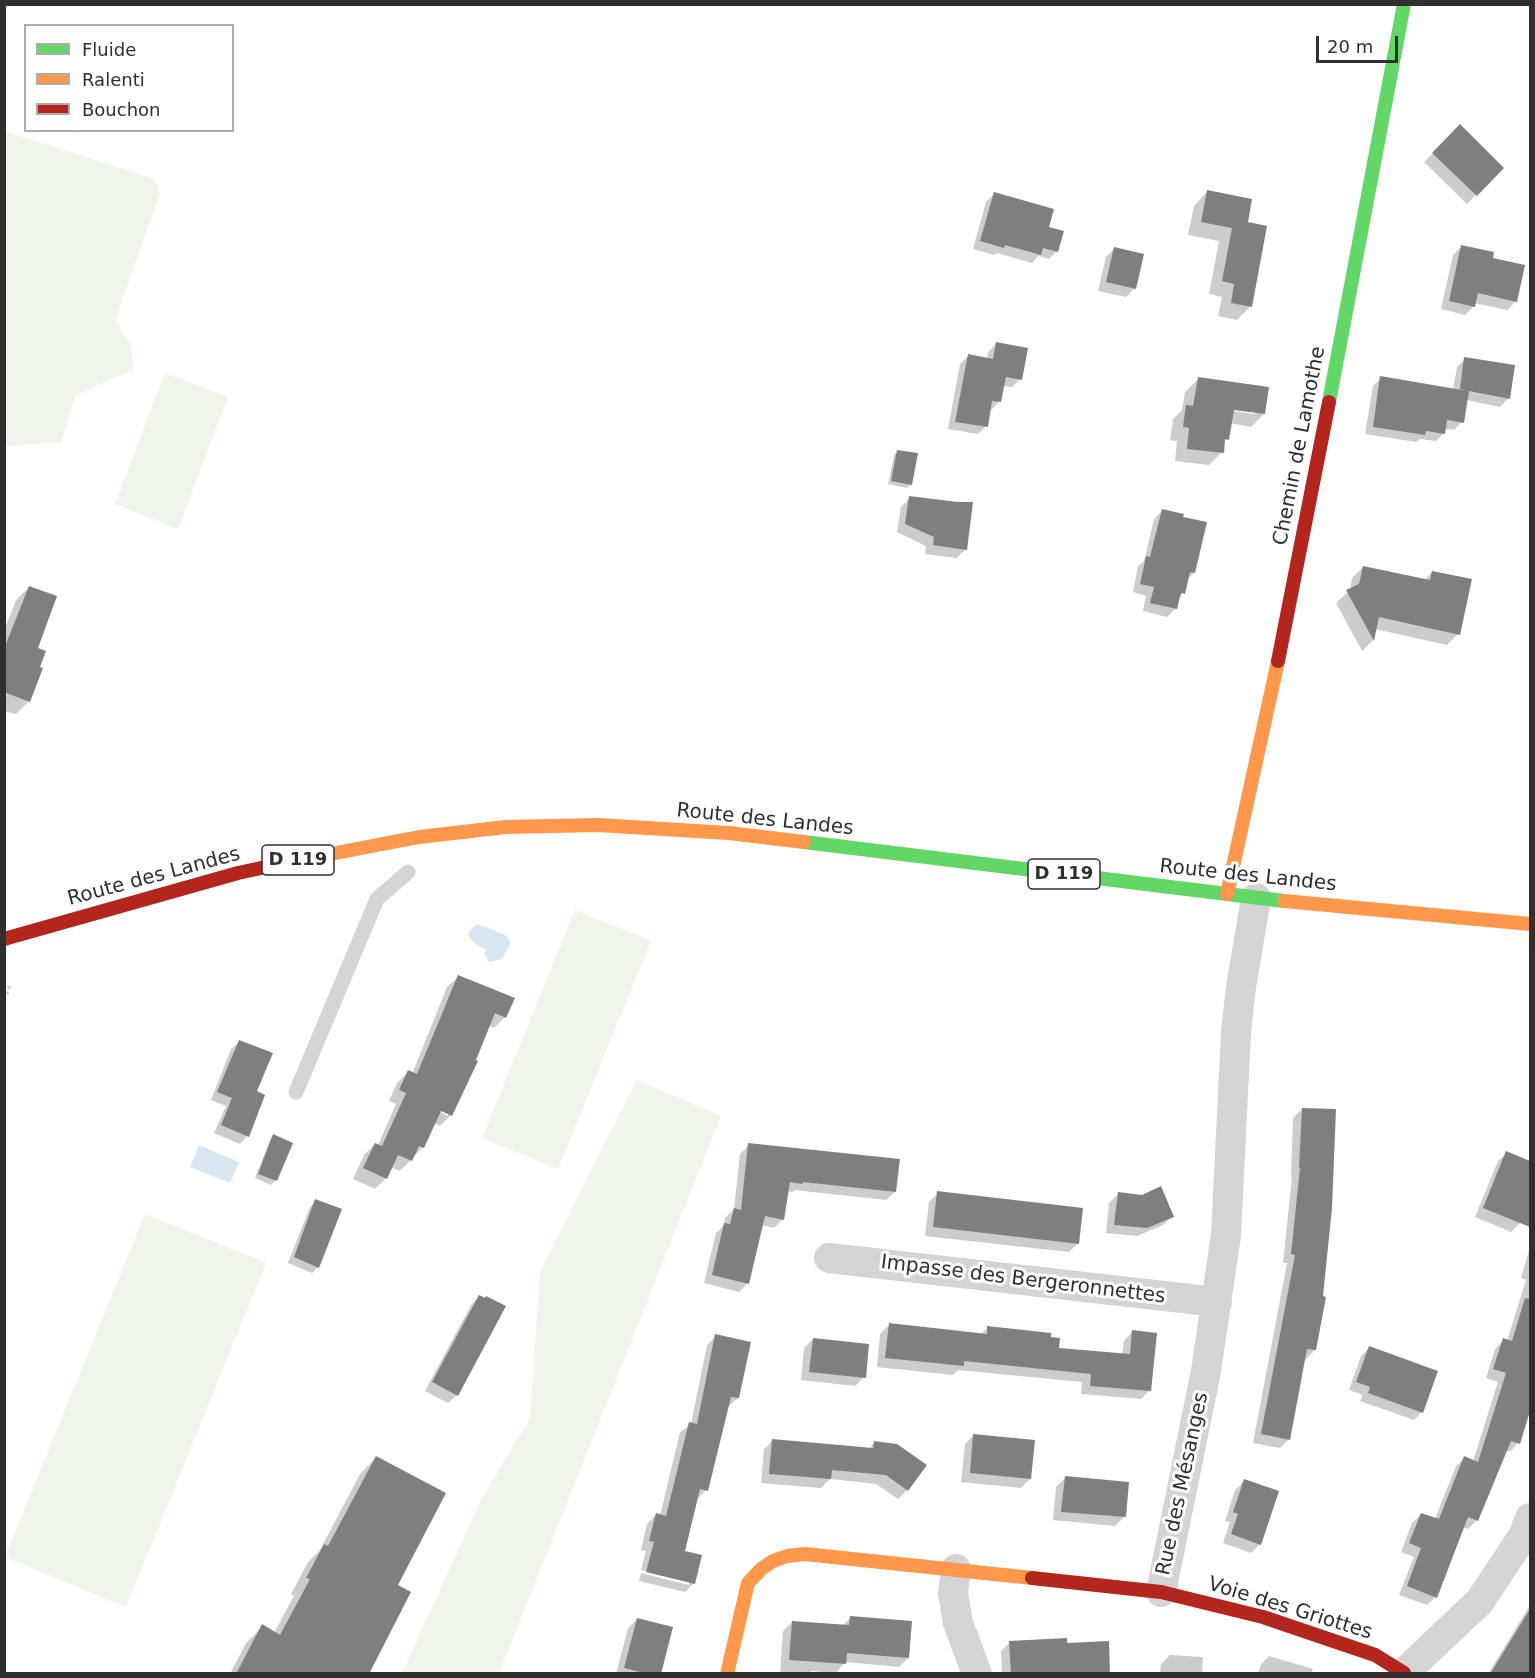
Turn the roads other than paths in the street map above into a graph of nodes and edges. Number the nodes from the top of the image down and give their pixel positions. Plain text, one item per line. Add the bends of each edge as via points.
1 (1404, 4) edge
2 (408, 872) dead end
3 (1227, 894) junction
4 (1256, 898) junction
5 (1530, 924) edge
6 (4, 939) edge
7 (296, 1092) dead end
8 (829, 1258) dead end
9 (1217, 1302) junction
10 (1530, 1518) edge
11 (956, 1569) junction
12 (1161, 1592) junction
13 (1404, 1673) edge
14 (728, 1674) edge
15 (977, 1674) edge

1 - 3 street, Chemin de Lamothe via 1315,478
2 - 7 lane via 376,899
3 - 4 street, Route des Landes / D 119
3 - 6 street, Route des Landes / D 119 via 729,833 598,825 506,827 362,846 238,873
4 - 5 street, Route des Landes / D 119
4 - 9 street, Rue des Mésanges via 1236,1032 1226,1235
8 - 9 street, Impasse des Bergeronnettes
9 - 12 street, Rue des Mésanges
10 - 13 street via 1523,1536 1480,1601
11 - 12 street, Rue des Mésanges
11 - 14 street, Rue des Mésanges via 805,1554 784,1556 768,1563 748,1583
11 - 15 street via 953,1593 958,1623
12 - 13 street, Voie des Griottes via 1263,1617 1375,1655

